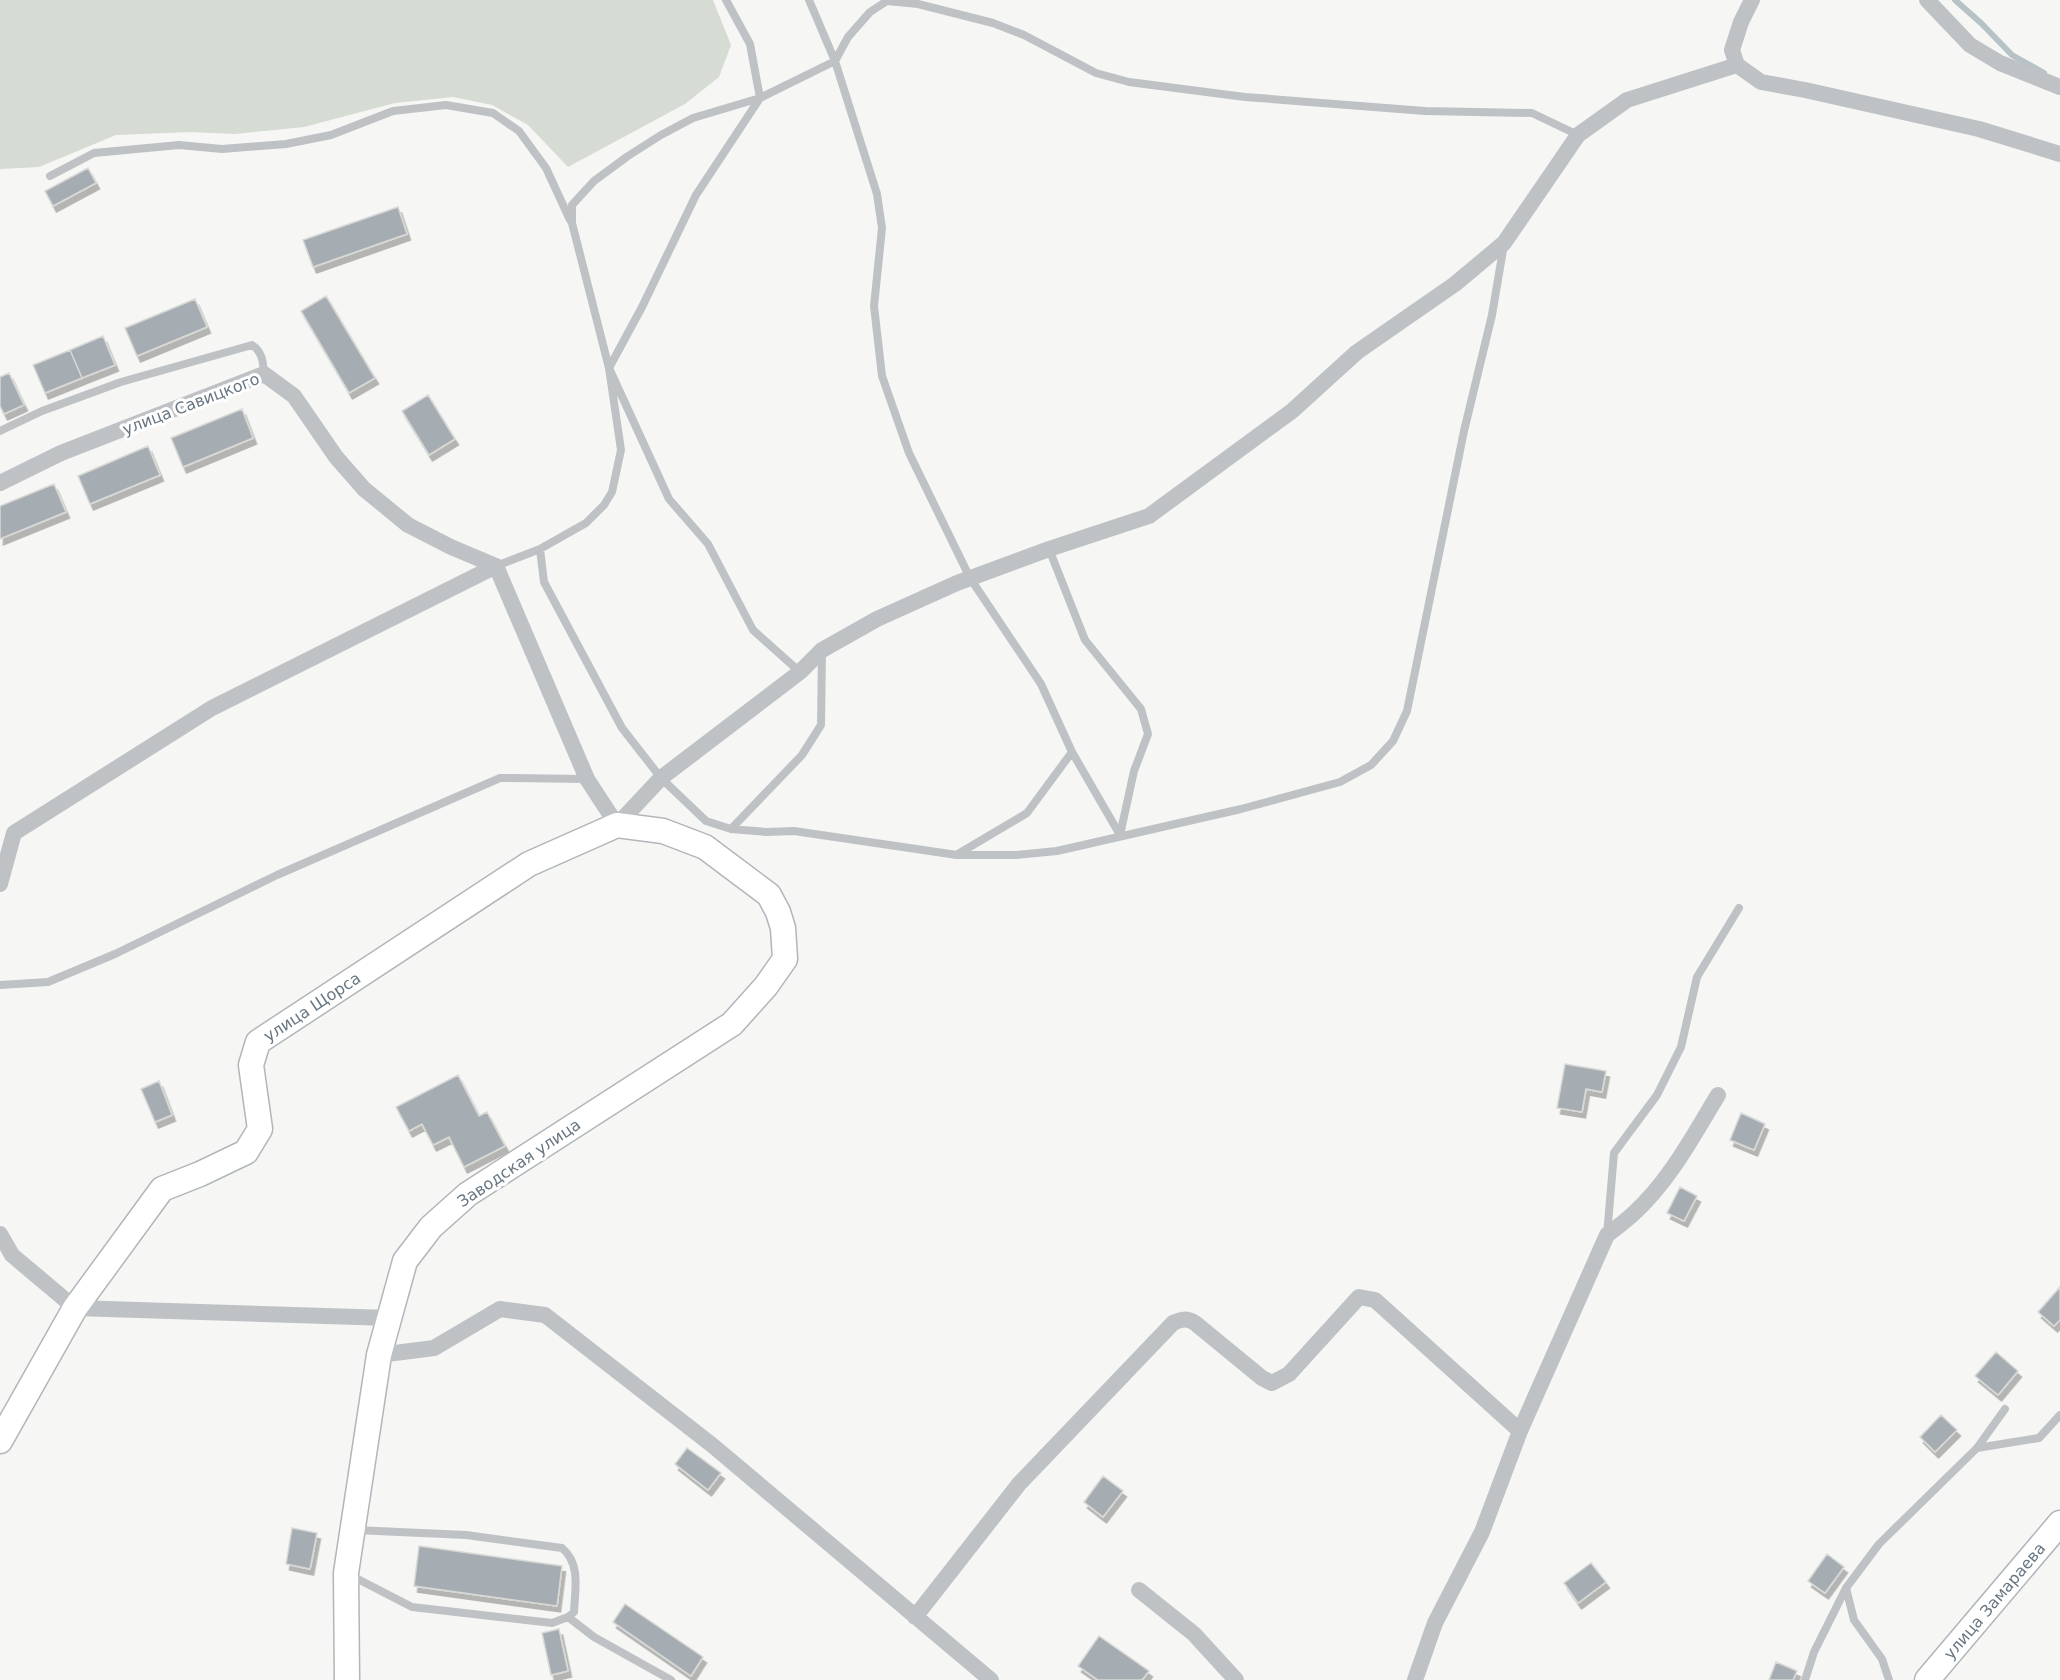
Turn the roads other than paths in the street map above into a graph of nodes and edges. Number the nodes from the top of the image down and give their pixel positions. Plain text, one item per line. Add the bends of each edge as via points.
1 (726, 0) edge
2 (809, 0) edge
3 (1752, 0) edge
4 (1927, 0) edge
5 (834, 61) junction
6 (1737, 65) junction
7 (2060, 87) edge
8 (760, 98) junction
9 (1578, 135) junction
10 (2060, 154) edge
11 (50, 176) dead end
12 (572, 223) junction
13 (1504, 243) junction
14 (609, 368) junction
15 (264, 374) junction
16 (0, 431) edge
17 (0, 483) edge
18 (540, 549) junction
19 (1049, 549) junction
20 (496, 566) junction
21 (970, 578) junction
22 (822, 650) junction
23 (800, 672) junction
24 (1072, 752) junction
25 (661, 778) junction
26 (587, 779) junction
27 (617, 825) junction
28 (730, 829) junction
29 (1120, 835) junction
30 (957, 855) junction
31 (0, 884) edge
32 (1739, 909) dead end
33 (0, 985) edge
34 (1718, 1095) dead end
35 (0, 1234) edge
36 (1607, 1235) junction
37 (75, 1308) junction
38 (389, 1318) junction
39 (379, 1355) junction
40 (2005, 1408) dead end
41 (2060, 1415) edge
42 (1520, 1431) junction
43 (0, 1441) edge
44 (1977, 1448) junction
45 (2060, 1522) edge
46 (352, 1530) junction
47 (346, 1573) junction
48 (1846, 1588) junction
49 (1139, 1590) dead end
50 (568, 1617) junction
51 (915, 1617) junction
52 (347, 1680) edge
53 (671, 1680) edge
54 (991, 1680) edge
55 (1236, 1680) edge
56 (1415, 1680) edge
57 (1805, 1680) edge
58 (1889, 1680) edge
59 (1927, 1680) edge

1 - 8 lane via 750,44
2 - 5 lane
3 - 6 street via 1732,50
4 - 7 street via 1970,45 2000,63
5 - 8 lane
5 - 9 lane via 870,12 887,1 918,4 993,23 1096,73 1129,82 1245,97 1425,111 1532,113
5 - 21 lane via 877,194 882,228 874,306 882,376 909,453
6 - 9 street via 1627,100
6 - 10 street via 1761,82 1979,129
8 - 12 lane via 693,118 628,156 594,181 572,205
8 - 14 lane via 696,195
9 - 13 street
11 - 12 lane via 94,153 179,145 222,149 286,144 331,135 393,111 446,105 493,113 519,131 546,168
12 - 14 lane
13 - 19 street via 1455,284 1357,352 1292,411 1149,516
13 - 29 lane via 1407,711 1393,741 1371,765 1340,782 1241,809
14 - 18 lane via 621,450 612,492 586,524
14 - 23 lane via 669,499 708,544 753,630
15 - 16 lane via 262,358 252,345 121,382
15 - 17 street, улица Савицкого via 61,453
15 - 20 street, улица Савицкого via 294,396 336,457 364,489 408,525
18 - 20 lane
18 - 25 lane via 544,582 622,728
19 - 21 street
19 - 29 lane via 1085,640 1141,709 1148,734 1134,771
20 - 26 street
20 - 31 street via 212,708 14,833
21 - 22 street via 877,619
21 - 24 lane via 1041,684
22 - 23 street
22 - 28 lane via 821,725 802,755
23 - 25 street
24 - 29 lane
24 - 30 lane via 1027,813
25 - 27 street
25 - 28 lane via 706,821
26 - 27 street
26 - 33 lane via 500,778 277,875 48,982
27 - 37 street, улица Щорса via 529,864 258,1042 251,1065 260,1129 246,1152 162,1189
27 - 38 street, Заводская улица via 663,831 705,846 769,895 783,928 784,959 732,1024 468,1194 431,1227 405,1261
28 - 30 lane via 794,831
29 - 30 lane via 1057,851
32 - 36 lane via 1697,977 1681,1047 1657,1095 1614,1153
34 - 36 street via 1657,1188
35 - 37 street via 12,1255
36 - 42 street
37 - 38 street
37 - 43 street, улица Щорса via 9,1417
38 - 39 street, Заводская улица
39 - 46 street, Заводская улица
39 - 51 street via 434,1347 500,1309 546,1315 712,1445
40 - 44 lane
41 - 44 lane via 2039,1438
42 - 51 street via 1375,1300 1366,1297 1359,1297 1289,1374 1272,1383 1195,1323 1181,1319 1019,1484
42 - 56 street via 1482,1532 1435,1623
44 - 48 lane via 1879,1544
45 - 59 street, улица Замараева
46 - 47 street, Заводская улица
46 - 50 lane via 466,1535 562,1548 575,1566 574,1612
47 - 50 lane via 412,1607 552,1623
47 - 52 street, Заводская улица
48 - 57 lane via 1814,1652
48 - 58 lane via 1854,1620 1882,1659
49 - 55 street via 1194,1634
50 - 53 lane via 594,1637
51 - 54 street

